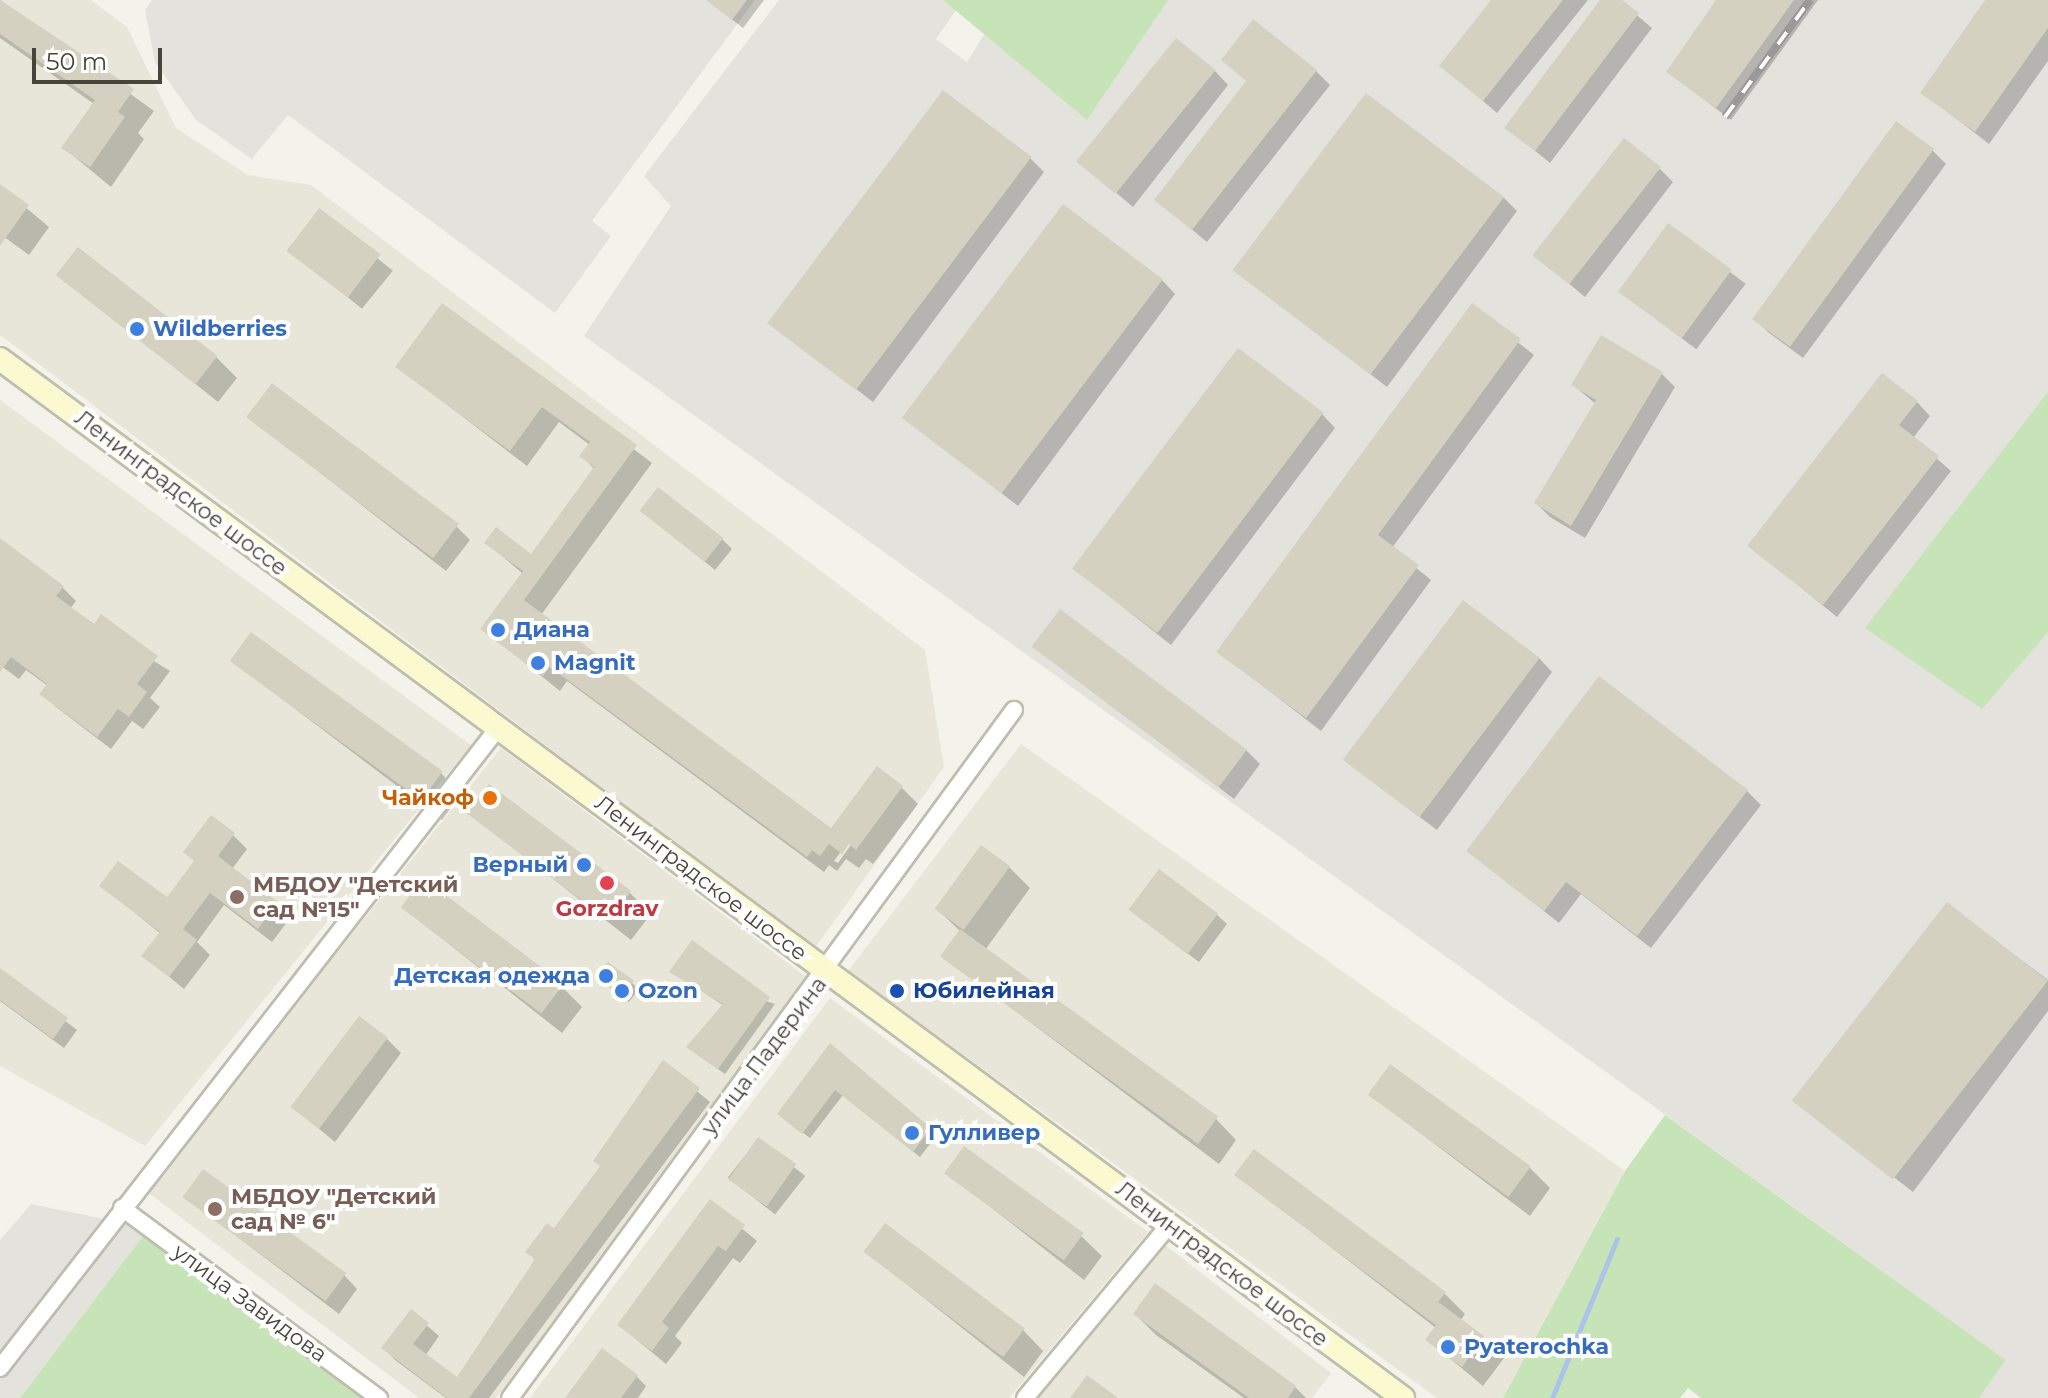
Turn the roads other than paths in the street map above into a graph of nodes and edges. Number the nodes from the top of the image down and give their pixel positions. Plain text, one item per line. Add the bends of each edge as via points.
1 (0, 359) edge
2 (1014, 710) dead end
3 (498, 728) junction
4 (827, 972) junction
5 (122, 1208) junction
6 (1169, 1225) junction
7 (0, 1368) edge
8 (379, 1398) edge
9 (510, 1398) edge
10 (1025, 1398) edge
11 (1403, 1398) edge

1 - 3 main road, Ленинградское шоссе
2 - 4 street, улица Падерина
3 - 4 main road, Ленинградское шоссе
3 - 5 street
4 - 6 main road, Ленинградское шоссе
4 - 9 street, улица Падерина
5 - 7 street
5 - 8 street, улица Завидова
6 - 10 street
6 - 11 main road, Ленинградское шоссе

